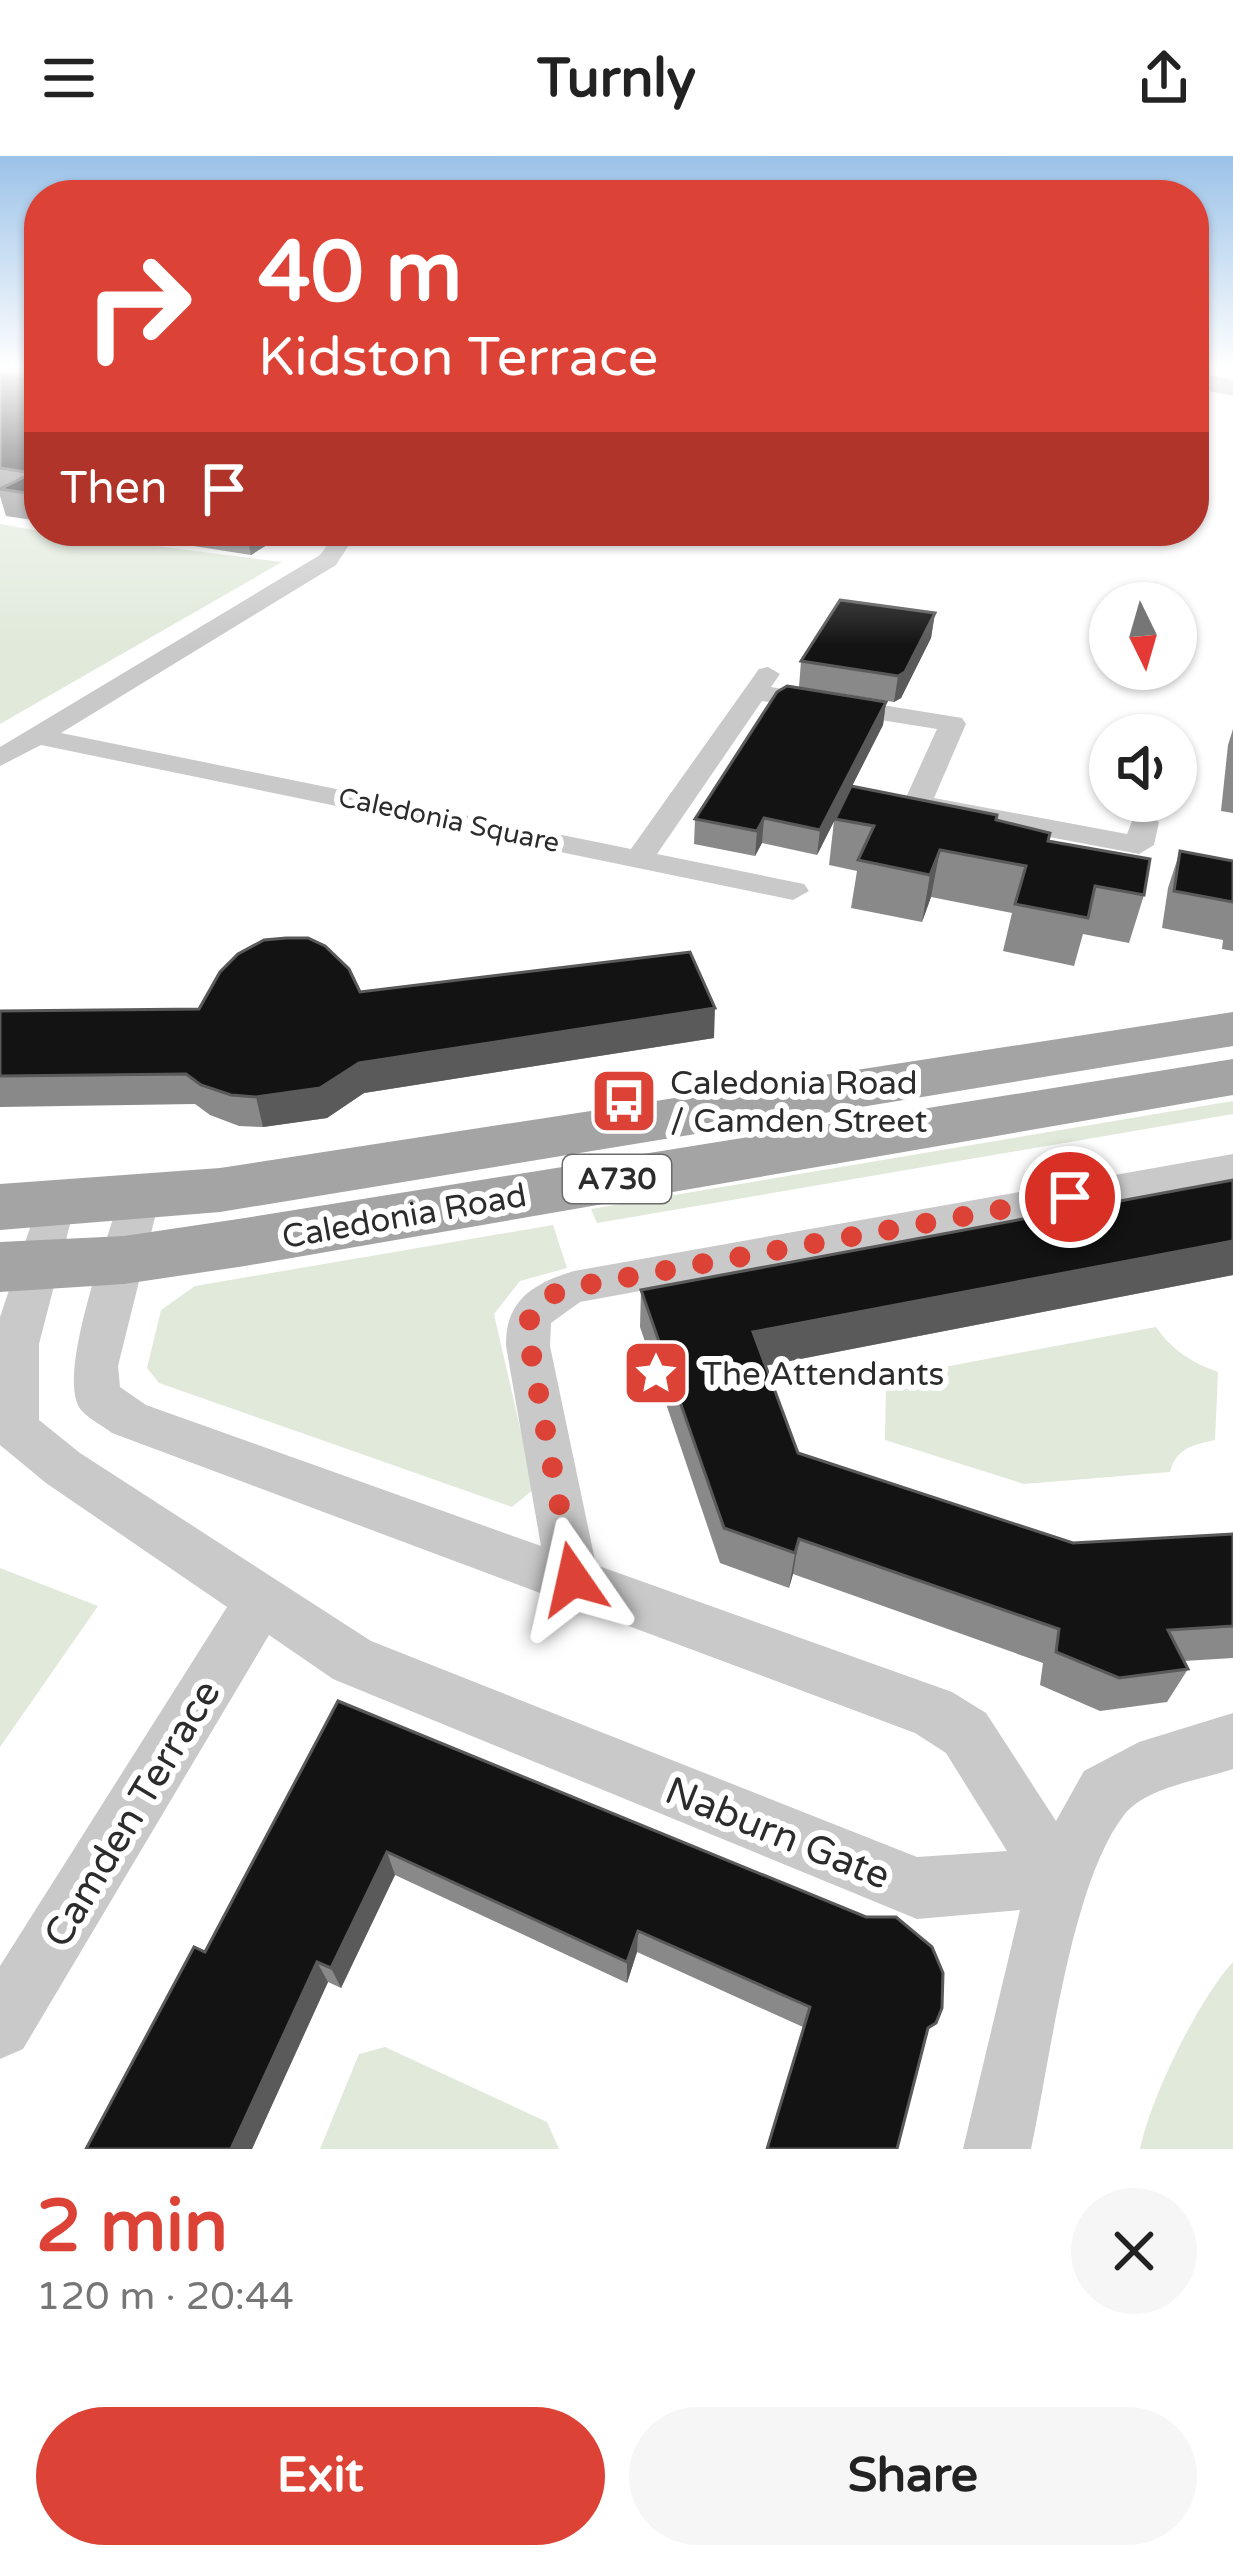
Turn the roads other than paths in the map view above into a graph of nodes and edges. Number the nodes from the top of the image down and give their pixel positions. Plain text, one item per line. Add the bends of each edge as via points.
1 (338, 546) edge
2 (38, 736) junction
3 (0, 758) edge
4 (1144, 822) dead end
5 (639, 860) junction
6 (793, 891) dead end
7 (1233, 1029) edge
8 (1233, 1077) edge
9 (1233, 1168) edge
10 (140, 1197) junction
11 (27, 1206) edge
12 (124, 1260) junction
13 (18, 1266) edge
14 (573, 1579) junction
15 (261, 1600) junction
16 (1233, 1741) edge
17 (1058, 1877) junction
18 (0, 2026) edge
19 (997, 2149) edge

1 - 2 street via 328,560
2 - 3 street
2 - 5 street, Caledonia Square
4 - 5 street via 1139,845 917,804 952,724 762,683
5 - 6 street, Caledonia Square
7 - 10 main road, Caledonia Road / A730 via 432,1159
8 - 12 main road, Caledonia Road / A730
9 - 14 street via 545,1297 526,1325
10 - 11 main road, Caledonia Road / A730
10 - 12 street
11 - 13 street, Naburn Gate
12 - 13 main road, Caledonia Road / A730
12 - 14 street via 95,1366 98,1397 174,1436
13 - 15 street, Naburn Gate via 10,1392 16,1430
14 - 17 street via 882,1693 966,1733
15 - 17 street, Naburn Gate via 352,1660 917,1888
15 - 18 street, Camden Terrace
16 - 17 street via 1139,1771 1105,1792
17 - 19 street

